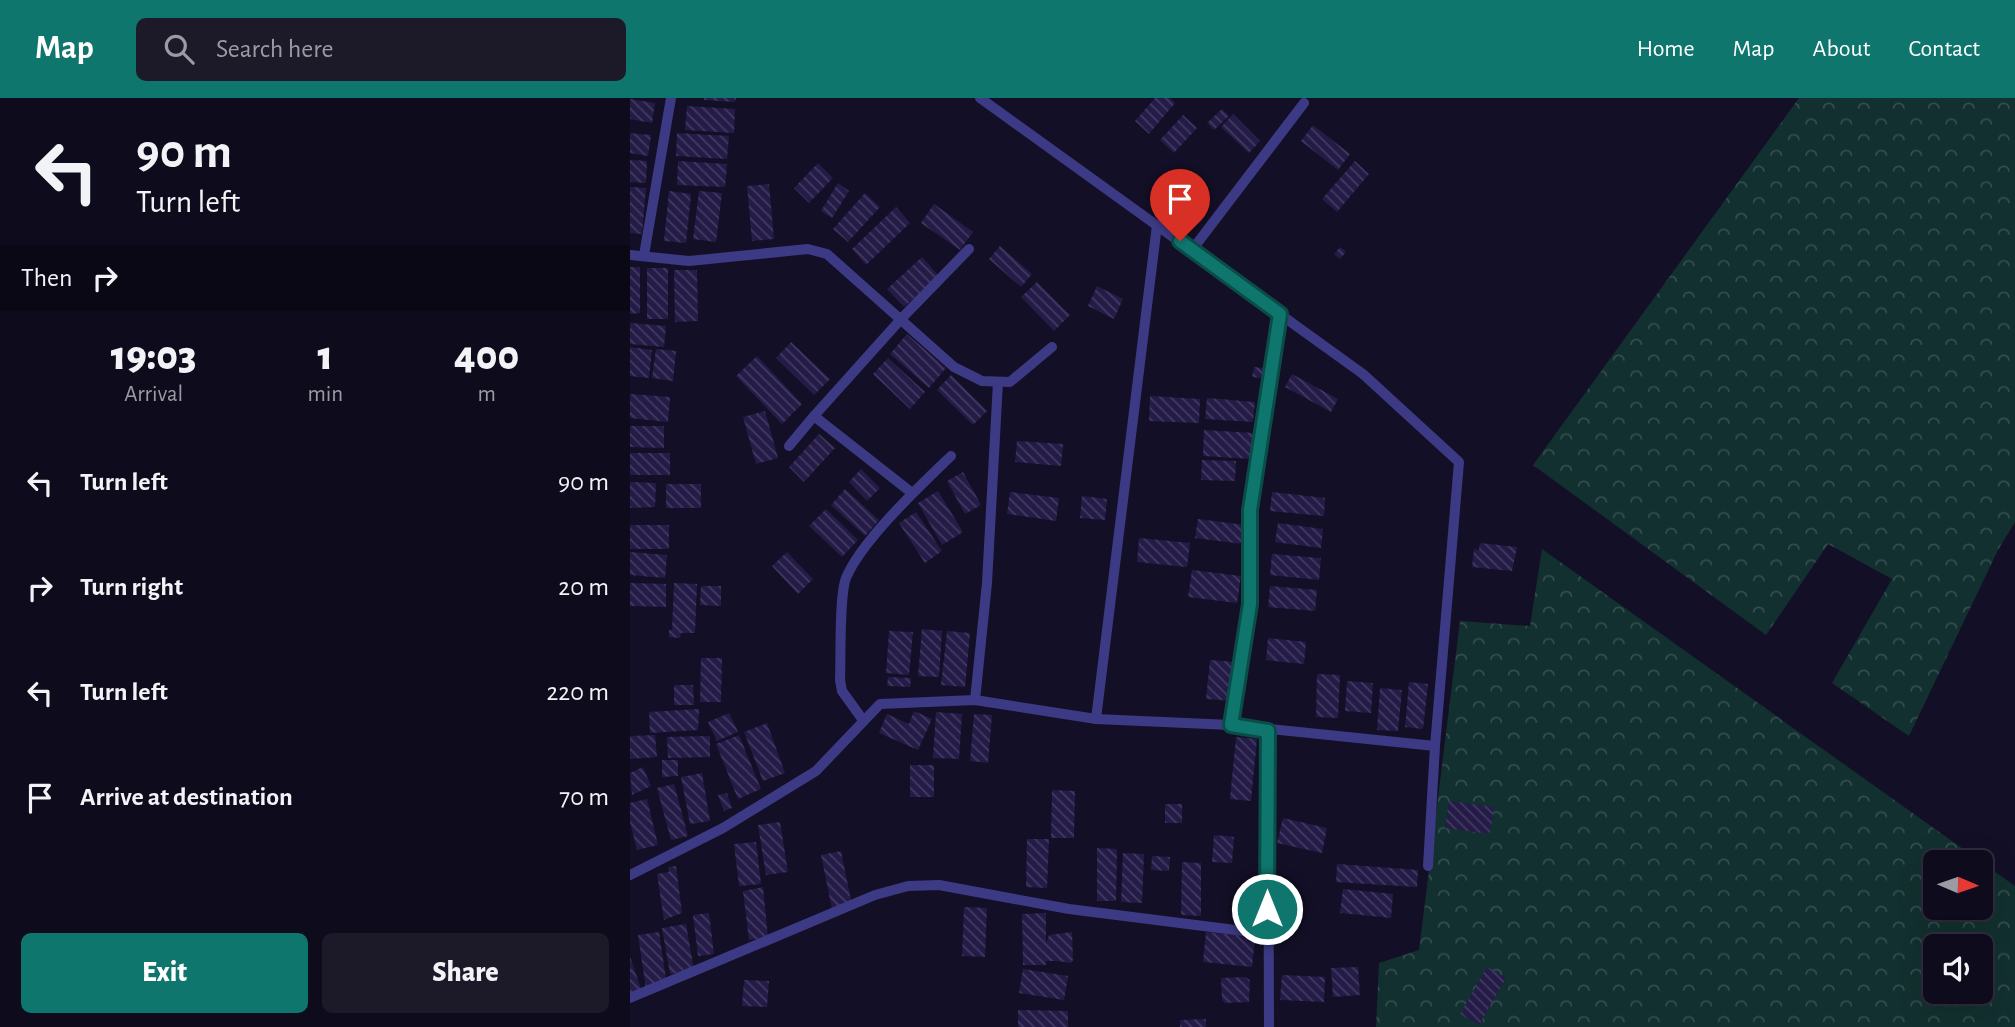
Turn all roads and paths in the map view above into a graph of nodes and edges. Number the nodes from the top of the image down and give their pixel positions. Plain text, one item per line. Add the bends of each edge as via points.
1 (671, 98) edge
2 (980, 98) edge
3 (1304, 103) dead end
4 (1157, 225) junction
5 (970, 249) dead end
6 (1192, 250) junction
7 (630, 255) edge
8 (644, 256) junction
9 (1280, 314) junction
10 (902, 318) junction
11 (1052, 347) dead end
12 (998, 382) junction
13 (814, 416) junction
14 (789, 446) dead end
15 (951, 456) dead end
16 (912, 493) junction
17 (975, 700) junction
18 (1096, 719) junction
19 (863, 720) junction
20 (1231, 725) junction
21 (1268, 731) junction
22 (1435, 746) junction
23 (1428, 866) dead end
24 (630, 875) edge
25 (1267, 934) junction
26 (630, 998) edge
27 (1269, 1027) edge

1 - 8 street
2 - 4 street
3 - 6 street
4 - 6 street
4 - 18 street
5 - 10 street
6 - 9 street
7 - 8 street
8 - 10 street via 689,261 808,249 827,254
9 - 20 street via 1250,510 1250,604
9 - 22 street via 1363,374 1459,461
10 - 12 street via 954,367 982,381
10 - 13 street
11 - 12 street via 1019,377
12 - 17 street via 987,583
13 - 14 street
13 - 16 street
15 - 16 street
16 - 19 street via 845,580 840,680 842,691
17 - 18 street
17 - 19 street via 880,704
18 - 20 street
19 - 24 street via 816,771 723,828
20 - 21 street
21 - 22 street
21 - 25 street
22 - 23 street
25 - 26 street via 1069,909 939,885 908,886 875,895
25 - 27 street

